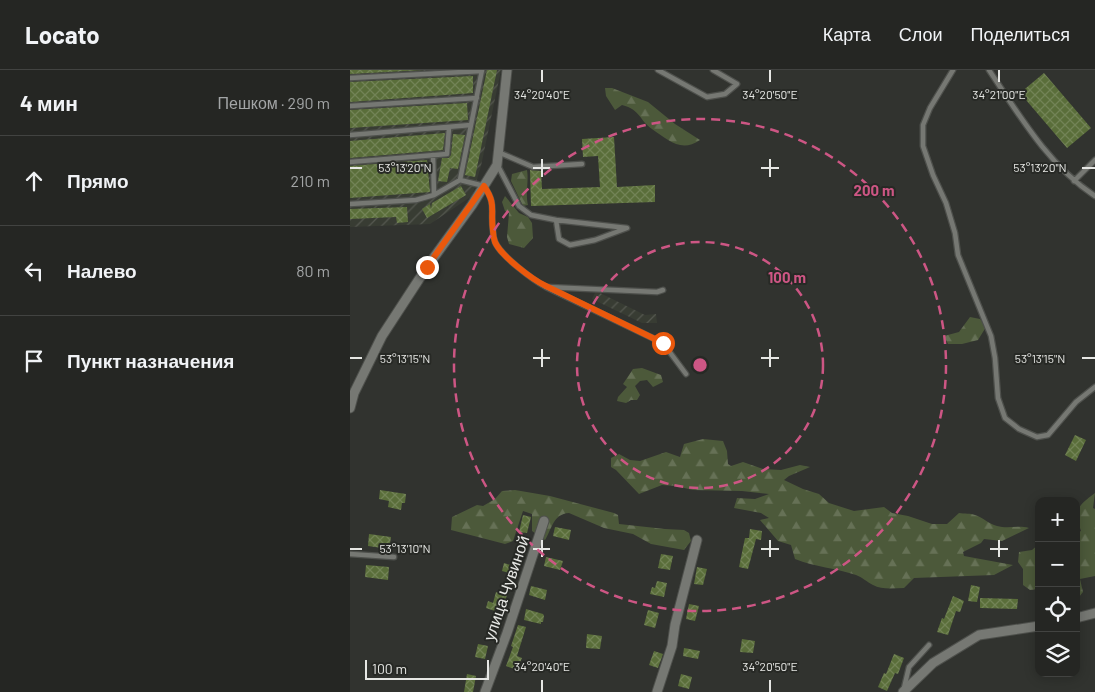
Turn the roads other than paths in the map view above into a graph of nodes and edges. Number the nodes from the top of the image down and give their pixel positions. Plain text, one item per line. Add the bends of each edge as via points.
1 (482, 70) edge
2 (507, 70) edge
3 (658, 70) edge
4 (713, 70) edge
5 (953, 70) edge
6 (989, 70) edge
7 (350, 78) edge
8 (477, 98) junction
9 (350, 106) edge
10 (471, 125) junction
11 (449, 128) junction
12 (350, 135) edge
13 (498, 152) junction
14 (433, 155) junction
15 (1095, 160) edge
16 (350, 162) edge
17 (497, 164) junction
18 (582, 164) dead end
19 (460, 180) junction
20 (1074, 181) junction
21 (484, 186) junction
22 (434, 195) junction
23 (1095, 196) edge
24 (350, 204) edge
25 (556, 220) junction
26 (546, 286) junction
27 (663, 290) dead end
28 (686, 374) dead end
29 (1095, 387) edge
30 (350, 408) edge
31 (544, 521) dead end
32 (698, 540) dead end
33 (350, 554) edge
34 (394, 557) dead end
35 (1095, 613) edge
36 (1080, 617) edge
37 (1035, 627) edge
38 (929, 645) dead end
39 (903, 691) edge
40 (485, 692) edge
41 (657, 692) edge

1 - 7 lane
1 - 8 lane
2 - 13 street
3 - 4 lane via 707,97 725,94 737,84
5 - 29 lane via 923,125 923,146 946,203 958,255 991,336 998,398 1005,418 1036,437 1048,435 1076,402
6 - 20 lane via 1044,148
8 - 9 lane
8 - 10 lane
10 - 11 lane
10 - 19 lane
11 - 12 lane
11 - 14 lane via 447,154
13 - 17 street
13 - 18 lane via 533,167
14 - 16 lane
14 - 22 lane
15 - 20 lane
17 - 21 street
17 - 25 lane via 519,206 530,215
19 - 21 lane
19 - 22 lane
20 - 23 lane
21 - 26 lane via 492,197 492,229 496,244 518,268
21 - 30 street via 382,336
22 - 24 lane via 416,200
25 - 25 lane via 559,239 570,245 627,228
26 - 27 lane
26 - 28 lane via 663,343
31 - 40 street, улица Чувиной
32 - 41 street via 672,646
33 - 34 lane
35 - 36 street
37 - 39 street via 979,635 933,663
38 - 39 lane via 909,668

